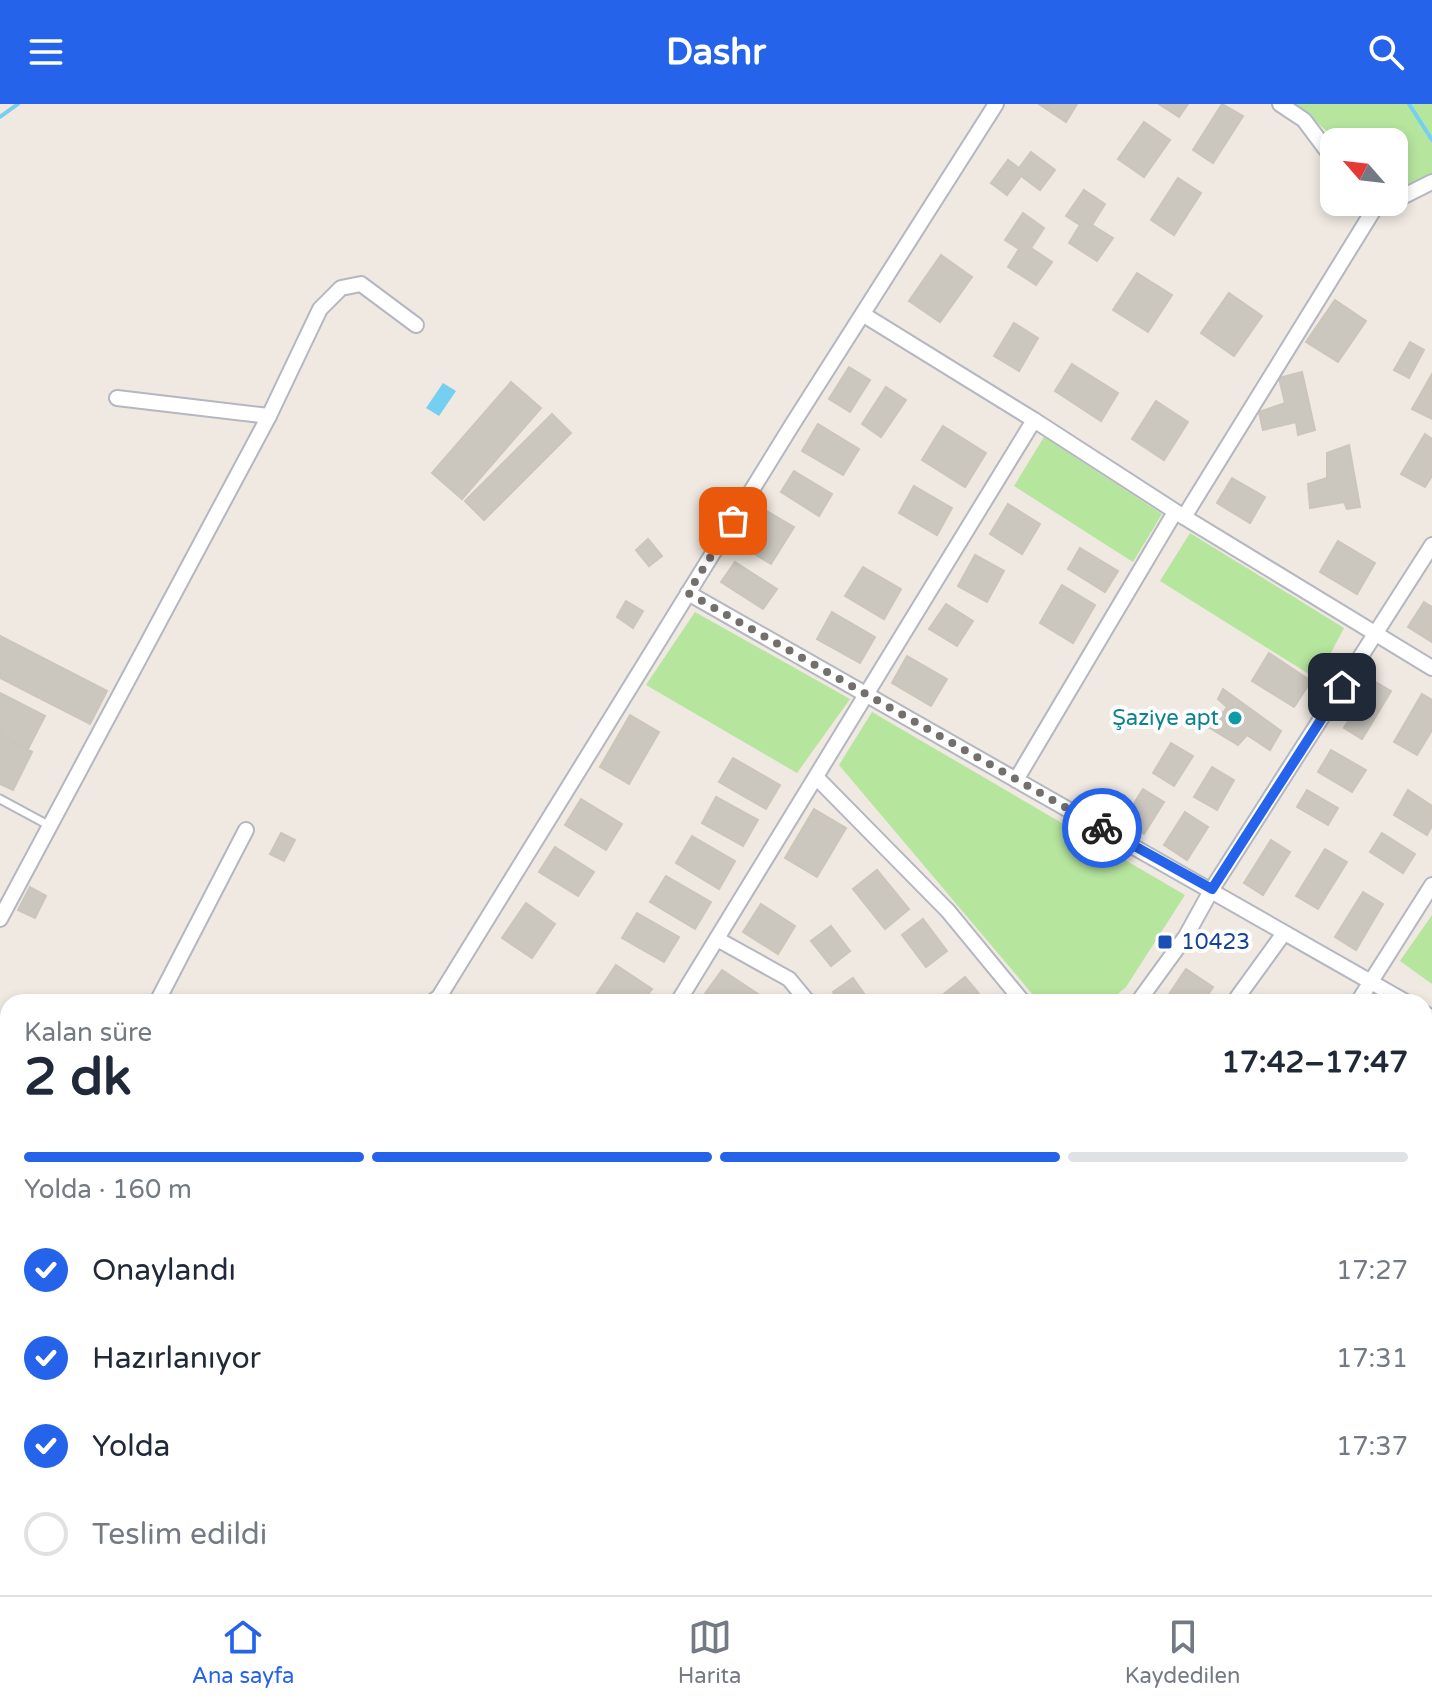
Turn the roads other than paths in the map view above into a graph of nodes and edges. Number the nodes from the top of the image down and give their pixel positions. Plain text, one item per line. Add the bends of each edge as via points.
1 (996, 104) edge
2 (1280, 104) edge
3 (1320, 141) edge
4 (1432, 182) edge
5 (1408, 194) edge
6 (1364, 216) edge
7 (864, 315) junction
8 (416, 325) dead end
9 (117, 398) dead end
10 (269, 416) junction
11 (1034, 420) junction
12 (1180, 514) junction
13 (1432, 545) edge
14 (688, 593) junction
15 (1375, 634) junction
16 (1432, 668) edge
17 (868, 694) junction
18 (817, 778) junction
19 (1016, 780) junction
20 (0, 799) edge
21 (50, 826) junction
22 (246, 830) dead end
23 (1432, 885) edge
24 (1212, 889) junction
25 (5, 899) edge
26 (0, 919) edge
27 (1284, 933) junction
28 (717, 939) junction
29 (1371, 981) junction
30 (161, 994) edge
31 (444, 994) edge
32 (683, 994) edge
33 (801, 994) edge
34 (1016, 994) edge
35 (1144, 994) edge
36 (1240, 994) edge
37 (1363, 994) edge
38 (1393, 994) edge

1 - 7 street
2 - 3 street via 1304,120
4 - 5 street
6 - 12 street
7 - 11 street
7 - 14 street
8 - 10 street via 361,284 341,288 320,309
9 - 10 street
10 - 21 street
11 - 12 street
11 - 17 street
12 - 15 street
12 - 19 street
13 - 15 street
14 - 17 street
14 - 31 street
15 - 16 street
15 - 24 street
17 - 18 street
17 - 19 street
18 - 28 street
18 - 34 street via 948,911
19 - 24 street
20 - 21 lane
21 - 25 street
22 - 30 street
23 - 29 street
24 - 27 street
24 - 35 street
25 - 26 street
27 - 29 street
27 - 36 street
28 - 32 street
28 - 33 street via 789,979
29 - 37 street
29 - 38 street

